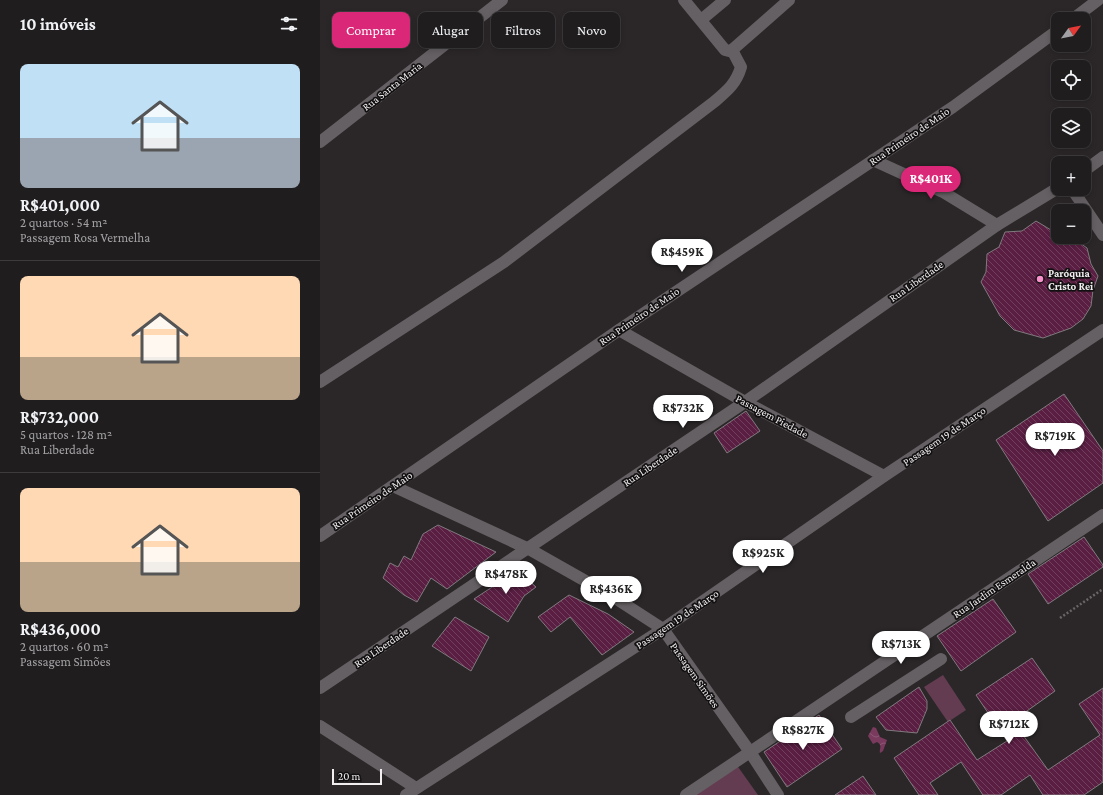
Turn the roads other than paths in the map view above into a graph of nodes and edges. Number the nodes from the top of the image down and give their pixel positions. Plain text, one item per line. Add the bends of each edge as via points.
1 (502, 0) edge
2 (684, 0) edge
3 (725, 0) edge
4 (789, 0) edge
5 (1098, 0) edge
6 (1082, 12) edge
7 (701, 20) junction
8 (1051, 35) edge
9 (732, 50) junction
10 (320, 142) edge
11 (1103, 157) edge
12 (873, 160) junction
13 (1091, 166) edge
14 (1051, 192) edge
15 (1077, 196) edge
16 (997, 225) junction
17 (1103, 235) edge
18 (619, 330) junction
19 (1103, 330) edge
20 (320, 382) edge
21 (745, 402) junction
22 (884, 476) junction
23 (393, 486) junction
24 (1103, 515) edge
25 (320, 536) edge
26 (528, 548) junction
27 (663, 629) junction
28 (941, 659) dead end
29 (320, 688) edge
30 (851, 717) dead end
31 (320, 726) edge
32 (750, 752) junction
33 (411, 792) edge
34 (686, 795) edge
35 (778, 795) edge

1 - 10 street, Rua Santa Maria
2 - 7 street
3 - 7 street
4 - 9 street
5 - 6 street
7 - 9 street via 725,50
8 - 12 street, Rua Primeiro de Maio via 953,107
9 - 20 street via 741,67 738,77 714,102 504,262
11 - 13 street
12 - 16 street via 943,192
12 - 18 street, Rua Primeiro de Maio
14 - 16 street, Rua Liberdade
15 - 17 street
16 - 21 street, Rua Liberdade
18 - 21 street, Passagem Piedade
18 - 23 street, Rua Primeiro de Maio
19 - 22 street, Passagem 19 de Março
21 - 22 street, Passagem Piedade
21 - 26 street, Rua Liberdade
22 - 27 street, Passagem 19 de Março
23 - 25 street, Rua Primeiro de Maio
23 - 26 street, Passagem Simões
24 - 32 street, Rua Jardim Esmeralda
26 - 27 street, Passagem Simões via 612,596
26 - 29 street, Rua Liberdade
27 - 32 street, Passagem Simões
27 - 33 street, Passagem 19 de Março
28 - 30 street
31 - 33 street
32 - 34 street, Rua Jardim Esmeralda
32 - 35 street, Passagem Simões

